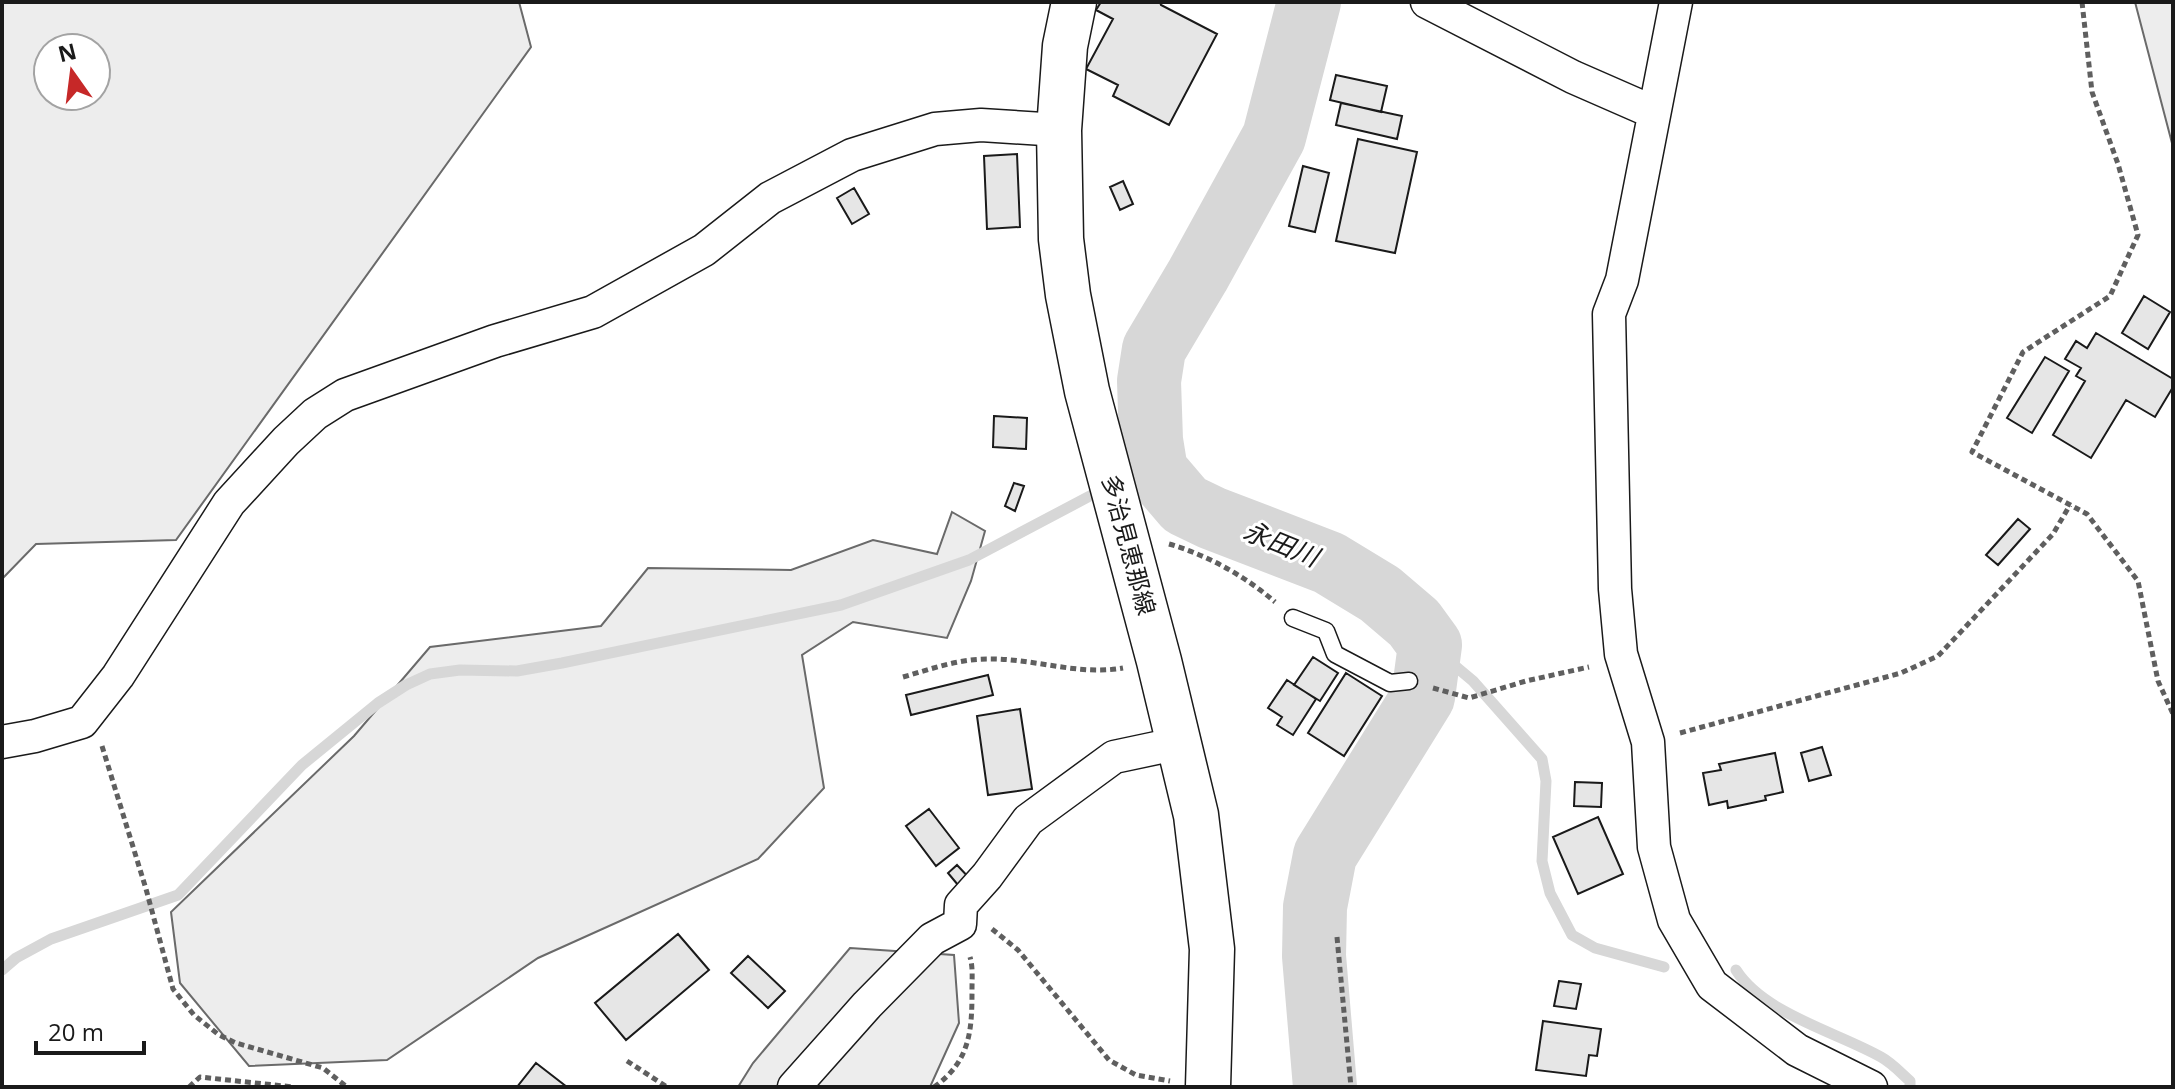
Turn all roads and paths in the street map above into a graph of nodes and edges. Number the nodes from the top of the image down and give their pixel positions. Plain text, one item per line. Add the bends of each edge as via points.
1 (1074, 2) edge
2 (1427, 2) edge
3 (1676, 2) edge
4 (2082, 2) edge
5 (1653, 112) junction
6 (1059, 130) junction
7 (2070, 505) junction
8 (1131, 553) junction
9 (1293, 618) joint
10 (1623, 659) junction
11 (1159, 661) junction
12 (903, 677) dead end
13 (1409, 681) dead end
14 (1445, 691) dead end
15 (2173, 714) edge
16 (85, 718) junction
17 (2, 742) edge
18 (1648, 742) junction
19 (1180, 743) junction
20 (960, 924) junction
21 (1337, 937) dead end
22 (627, 1061) dead end
23 (1192, 1085) edge
24 (189, 1087) edge
25 (293, 1087) edge
26 (347, 1087) edge
27 (667, 1087) edge
28 (794, 1087) edge
29 (934, 1087) edge
30 (1351, 1087) edge
31 (1871, 1087) edge

1 - 6 main road, 多治見恵那線
2 - 5 street
3 - 5 street
4 - 7 path via 2092,92 2138,235 2110,296 2023,352 1972,452
5 - 10 street via 1622,280 1609,314 1615,589
6 - 8 main road, 多治見恵那線 via 1068,295 1087,391
6 - 16 street via 981,125 935,129 852,155 770,198 704,250 593,312 345,395 315,414 229,503 118,676
7 - 15 path via 2087,514 2138,581 2158,681
7 - 18 path via 2053,534 1938,656 1901,673
8 - 9 path via 1165,543 1192,551 1255,585
8 - 11 main road, 多治見恵那線
9 - 13 lane via 1326,631 1335,654 1390,683
10 - 14 path via 1469,698
10 - 18 street
11 - 12 path via 1100,672 989,659 956,661
11 - 19 main road, 多治見恵那線
16 - 17 street
16 - 26 path via 98,733 173,989 219,1035 323,1068
18 - 31 street via 1654,847 1674,920 1712,985 1797,1050
19 - 20 street via 1114,757 1028,820 961,905
19 - 23 main road, 多治見恵那線 via 1196,815 1212,949
20 - 23 path via 994,929 1018,950 1109,1060 1136,1075
20 - 28 street via 932,939
20 - 29 path via 972,963 972,1029 964,1052
21 - 30 path
22 - 27 path
24 - 25 path via 200,1077

